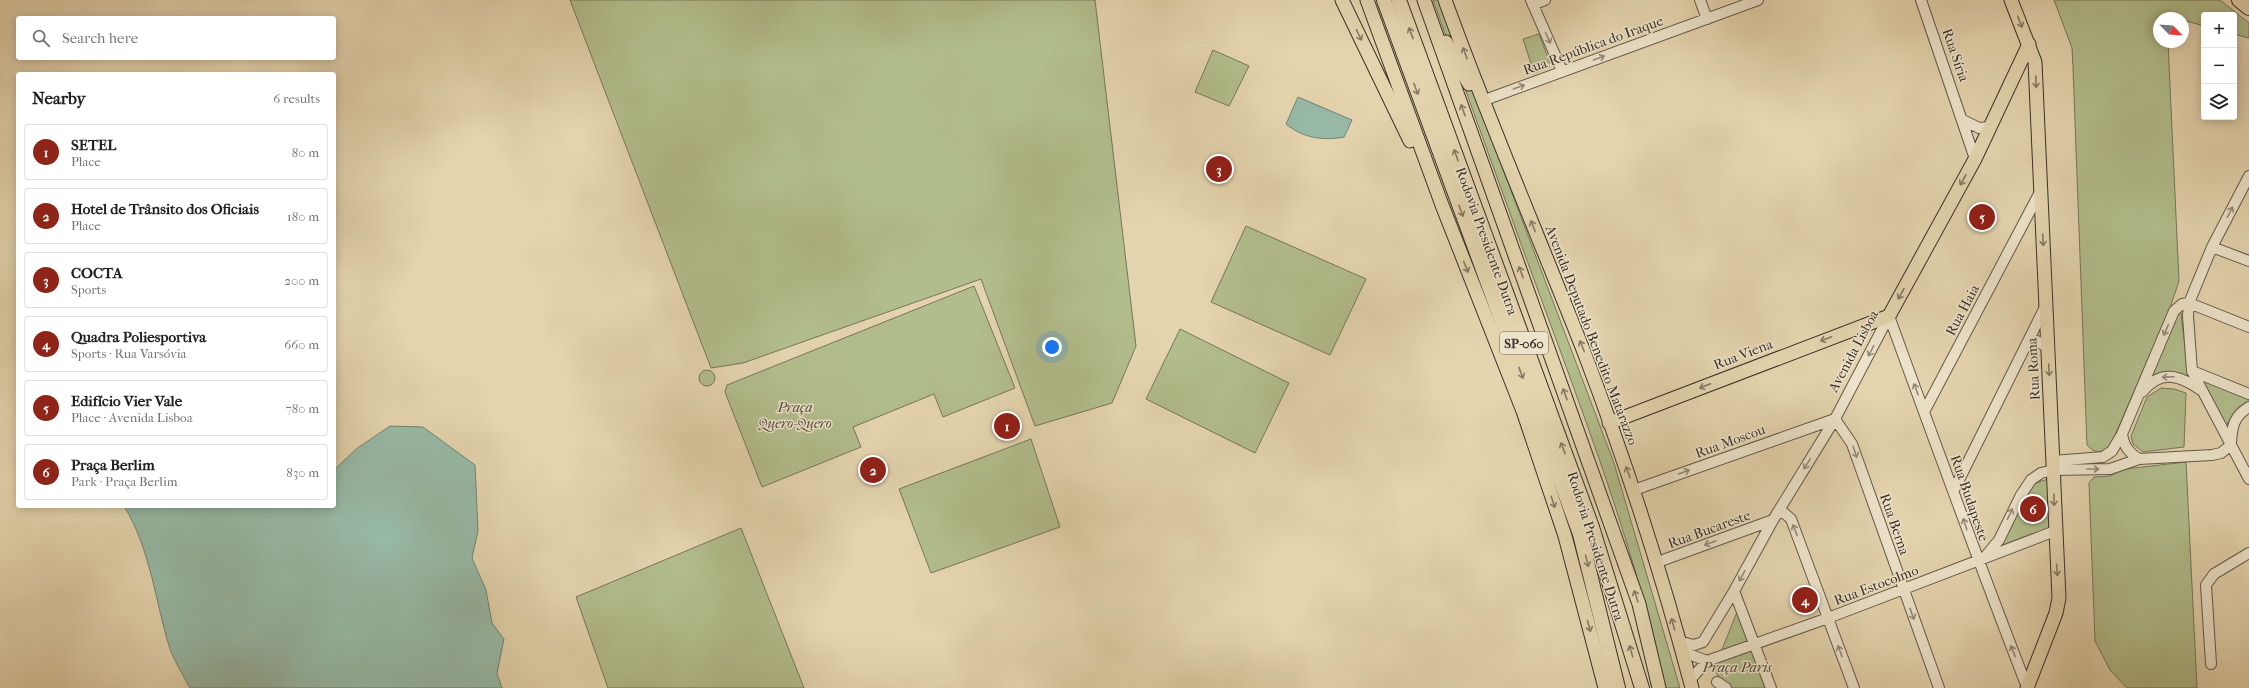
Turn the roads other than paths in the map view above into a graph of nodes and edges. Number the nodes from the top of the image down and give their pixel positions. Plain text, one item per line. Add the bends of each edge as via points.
1 (1342, 0) edge
2 (1367, 0) edge
3 (1384, 0) edge
4 (1399, 0) edge
5 (1445, 0) edge
6 (1545, 0) edge
7 (1700, 0) edge
8 (1758, 0) edge
9 (1921, 0) edge
10 (2012, 0) edge
11 (2239, 0) edge
12 (1532, 2) edge
13 (1426, 5) edge
14 (2249, 8) edge
15 (1707, 19) junction
16 (2029, 44) junction
17 (1562, 71) junction
18 (1482, 101) junction
19 (1963, 120) junction
20 (1492, 126) junction
21 (1990, 127) junction
22 (1975, 159) junction
23 (2249, 176) edge
24 (2040, 192) junction
25 (1442, 205) junction
26 (2042, 220) junction
27 (2025, 221) junction
28 (2212, 247) junction
29 (2249, 261) edge
30 (2189, 303) junction
31 (2045, 307) junction
32 (1889, 316) junction
33 (2249, 327) edge
34 (2027, 344) junction
35 (2048, 348) junction
36 (2192, 370) junction
37 (2203, 392) junction
38 (2249, 394) edge
39 (2137, 398) junction
40 (2249, 407) edge
41 (1924, 412) junction
42 (1835, 419) junction
43 (1609, 422) junction
44 (2122, 434) junction
45 (2231, 445) junction
46 (2139, 459) junction
47 (2053, 465) junction
48 (2249, 479) edge
49 (1634, 490) junction
50 (1954, 490) junction
51 (1775, 517) junction
52 (2054, 531) junction
53 (2249, 553) edge
54 (1980, 560) junction
55 (1655, 563) junction
56 (1903, 589) junction
57 (1734, 591) junction
58 (1828, 618) junction
59 (1755, 645) junction
60 (1680, 646) junction
61 (1707, 661) junction
62 (2211, 664) dead end
63 (1718, 682) dead end
64 (1691, 684) edge
65 (1605, 688) edge
66 (1618, 688) edge
67 (1642, 688) edge
68 (1660, 688) edge
69 (1726, 688) edge
70 (1771, 688) edge
71 (1854, 688) edge
72 (1939, 688) edge
73 (2027, 688) edge

1 -> 25 main road
2 - 25 main road
3 -> 66 highway, Rodovia Presidente Dutra / SP-060 via 1580,534
67 -> 4 highway, Rodovia Presidente Dutra / SP-060 via 1592,527
18 -> 5 main road, Avenida Deputado Benedito Matarazzo
6 - 12 street
7 - 15 street
8 - 15 street, Rua República do Iraque
9 - 19 street, Rua Síria
10 -> 16 main road, Rua Roma
11 - 14 highway
12 -> 17 street
13 - 20 main road
68 -> 13 main road via 1639,604
17 -> 15 street, Rua República do Iraque
16 - 21 main road, Avenida Lisboa
16 -> 24 main road, Rua Roma via 2035,62
18 -> 17 street, Rua República do Iraque
18 - 20 main road, Avenida Deputado Benedito Matarazzo
19 - 21 street via 1979,128
19 - 22 street, Rua Síria
43 -> 20 main road, Avenida Deputado Benedito Matarazzo via 1584,353
21 - 22 main road, Avenida Lisboa
22 -> 32 main road, Avenida Lisboa
28 -> 23 street
24 - 26 main road, Rua Roma
24 - 27 street, Rua Haia
25 -> 65 main road via 1523,411 1565,536
26 - 27 street via 2036,217
26 -> 31 main road, Rua Roma
27 - 41 street, Rua Haia
28 - 29 street
28 - 30 street
30 - 33 street
30 - 36 street
30 -> 39 street via 2182,304 2174,311
31 - 34 street
31 - 35 main road, Rua Roma
41 -> 32 street, Rua Budapeste
32 -> 42 street, Avenida Lisboa
32 -> 43 main road, Rua Viena
34 - 35 street via 2037,341
34 - 50 street
35 -> 47 main road, Rua Roma
36 - 37 street
36 - 38 street
37 -> 39 street via 2187,381 2172,376 2149,383
37 - 45 street
39 - 44 street
40 - 45 street via 2235,419
41 - 50 street, Rua Budapeste
49 -> 42 street, Rua Moscou
42 -> 51 street, Avenida Lisboa
42 -> 56 street, Rua Berna via 1852,444
49 -> 43 main road, Avenida Deputado Benedito Matarazzo
44 - 46 street via 2124,445 2130,454
44 - 47 street via 2112,451 2103,457
45 - 46 street via 2222,453 2212,455
45 - 48 street
47 -> 46 street via 2110,469
47 -> 52 main road, Rua Roma
54 -> 47 street via 1999,540 2010,514 2031,480
49 - 55 main road, Avenida Deputado Benedito Matarazzo
54 -> 50 street, Rua Budapeste
51 -> 55 street, Rua Bucareste
51 -> 57 street, Avenida Lisboa
58 -> 51 street via 1790,519 1784,513
52 - 54 street, Rua Estocolmo
52 -> 73 main road, Rua Roma via 2059,598 2056,613
53 - 62 street via 2214,574 2206,585
54 - 56 street, Rua Estocolmo
73 -> 54 street, Rua Budapeste
60 -> 55 main road, Avenida Deputado Benedito Matarazzo
56 - 58 street, Rua Estocolmo
56 -> 72 street, Rua Berna
57 - 59 street
57 - 60 street, Avenida Lisboa via 1703,642
58 - 59 street, Rua Estocolmo
71 -> 58 street
59 - 61 street, Rua Estocolmo
59 - 70 street
60 - 61 street
60 - 64 main road, Avenida Deputado Benedito Matarazzo
61 - 64 street, Rua Estocolmo
63 - 69 street

